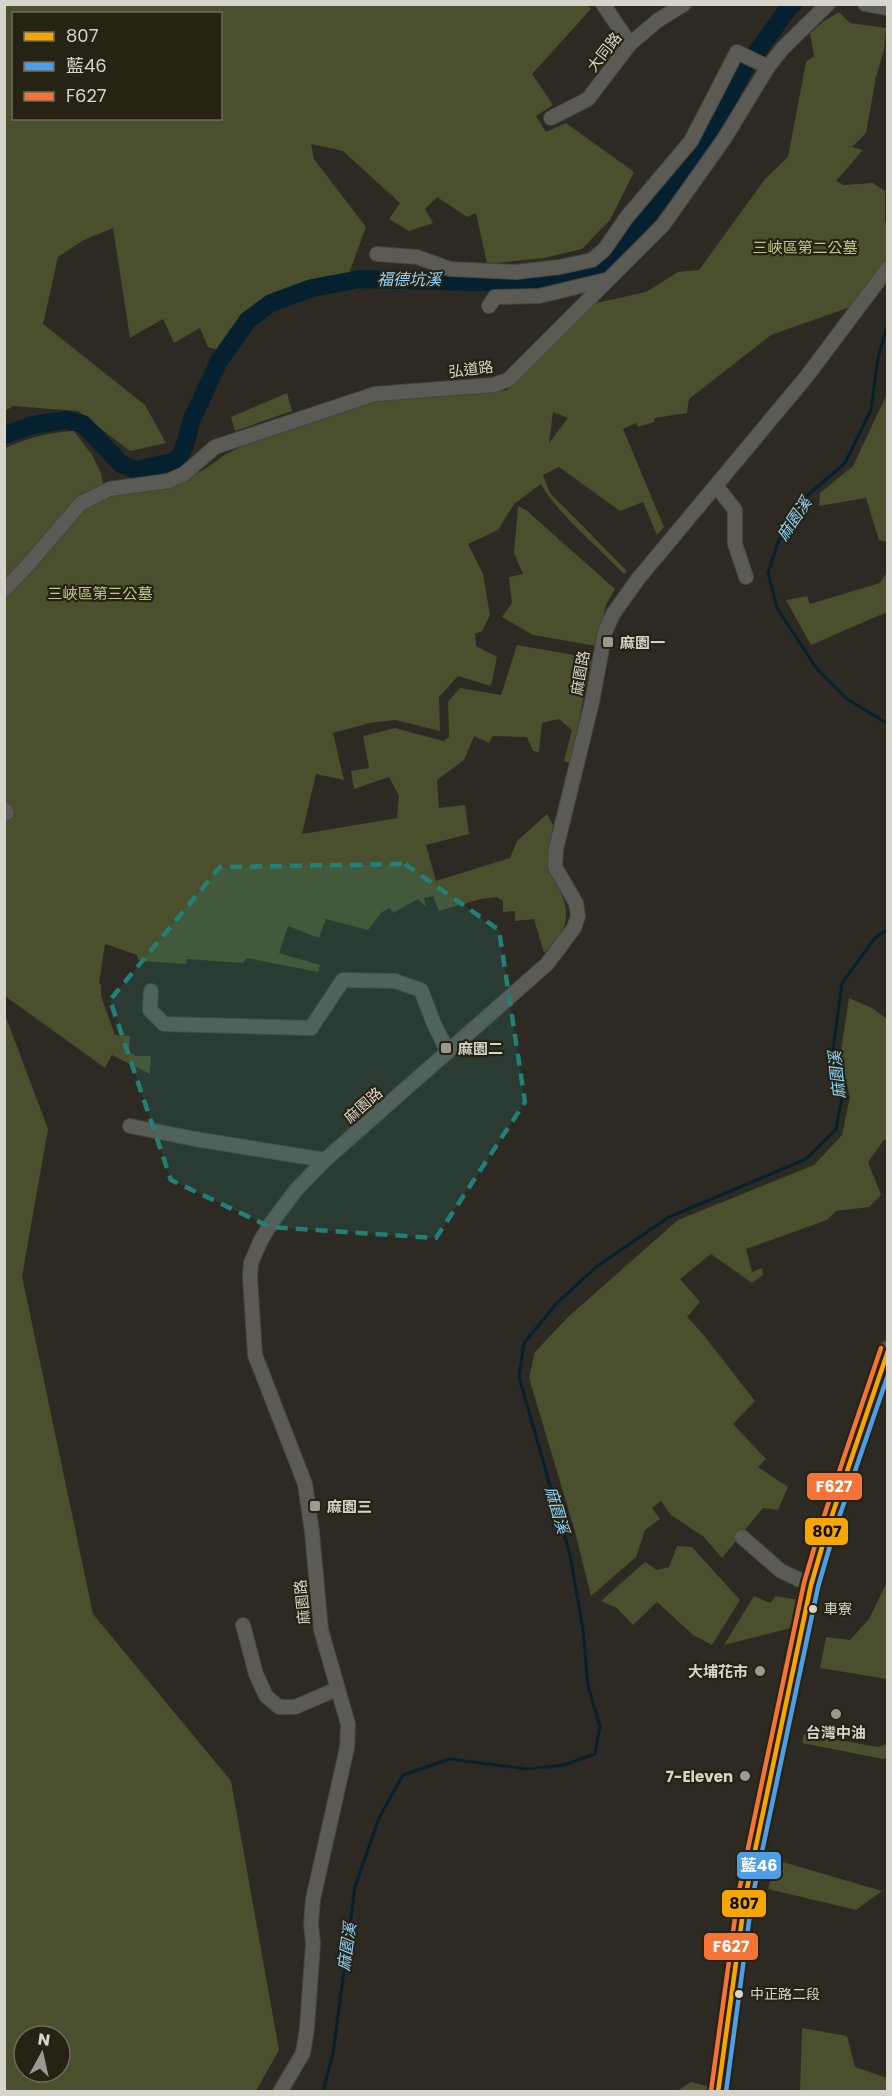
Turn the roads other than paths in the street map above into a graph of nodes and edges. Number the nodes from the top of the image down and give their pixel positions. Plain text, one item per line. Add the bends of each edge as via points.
1 (603, 4) edge
2 (684, 4) edge
3 (828, 4) edge
4 (865, 4) edge
5 (888, 8) edge
6 (630, 44) junction
7 (764, 65) junction
8 (551, 118) dead end
9 (377, 254) dead end
10 (888, 268) edge
11 (609, 279) junction
12 (489, 306) dead end
13 (717, 487) junction
14 (746, 577) dead end
15 (4, 590) edge
16 (151, 992) dead end
17 (448, 1052) junction
18 (130, 1126) dead end
19 (325, 1160) junction
20 (888, 1350) edge
21 (888, 1384) edge
22 (742, 1537) dead end
23 (811, 1586) junction
24 (243, 1625) dead end
25 (337, 1689) junction
26 (280, 2091) edge
27 (718, 2091) edge
28 (729, 2091) edge

1 - 6 street
2 - 6 street, 大同路
3 - 7 street, 弘道路
4 - 5 street
6 - 8 street, 大同路 via 588,99
7 - 9 street via 737,52 691,141 592,260 516,272 450,269 417,257
7 - 11 street, 弘道路 via 724,139 663,225
10 - 13 street, 麻園路
11 - 12 street via 539,296 495,297
11 - 15 street, 弘道路 via 508,380 493,385 375,394 214,447 184,474 161,484 101,492 81,503
13 - 14 street via 735,510 735,544
13 - 17 street, 麻園路 via 622,600 605,632 556,849 555,867 576,903 578,916 574,928 547,964
16 - 17 street via 150,1010 164,1024 311,1028 344,980 395,981 421,990
17 - 19 street, 麻園路
18 - 19 street
19 - 25 street, 麻園路 via 272,1222 251,1263 250,1278 255,1355 305,1484 321,1630
20 - 23 main road
21 - 28 main road via 819,1596 756,1901
22 - 23 street via 781,1571
23 - 27 main road via 745,1898
24 - 25 street via 256,1674 266,1695 279,1707 295,1707
25 - 26 street, 麻園路 via 348,1724 347,1748 313,1899 303,2053

